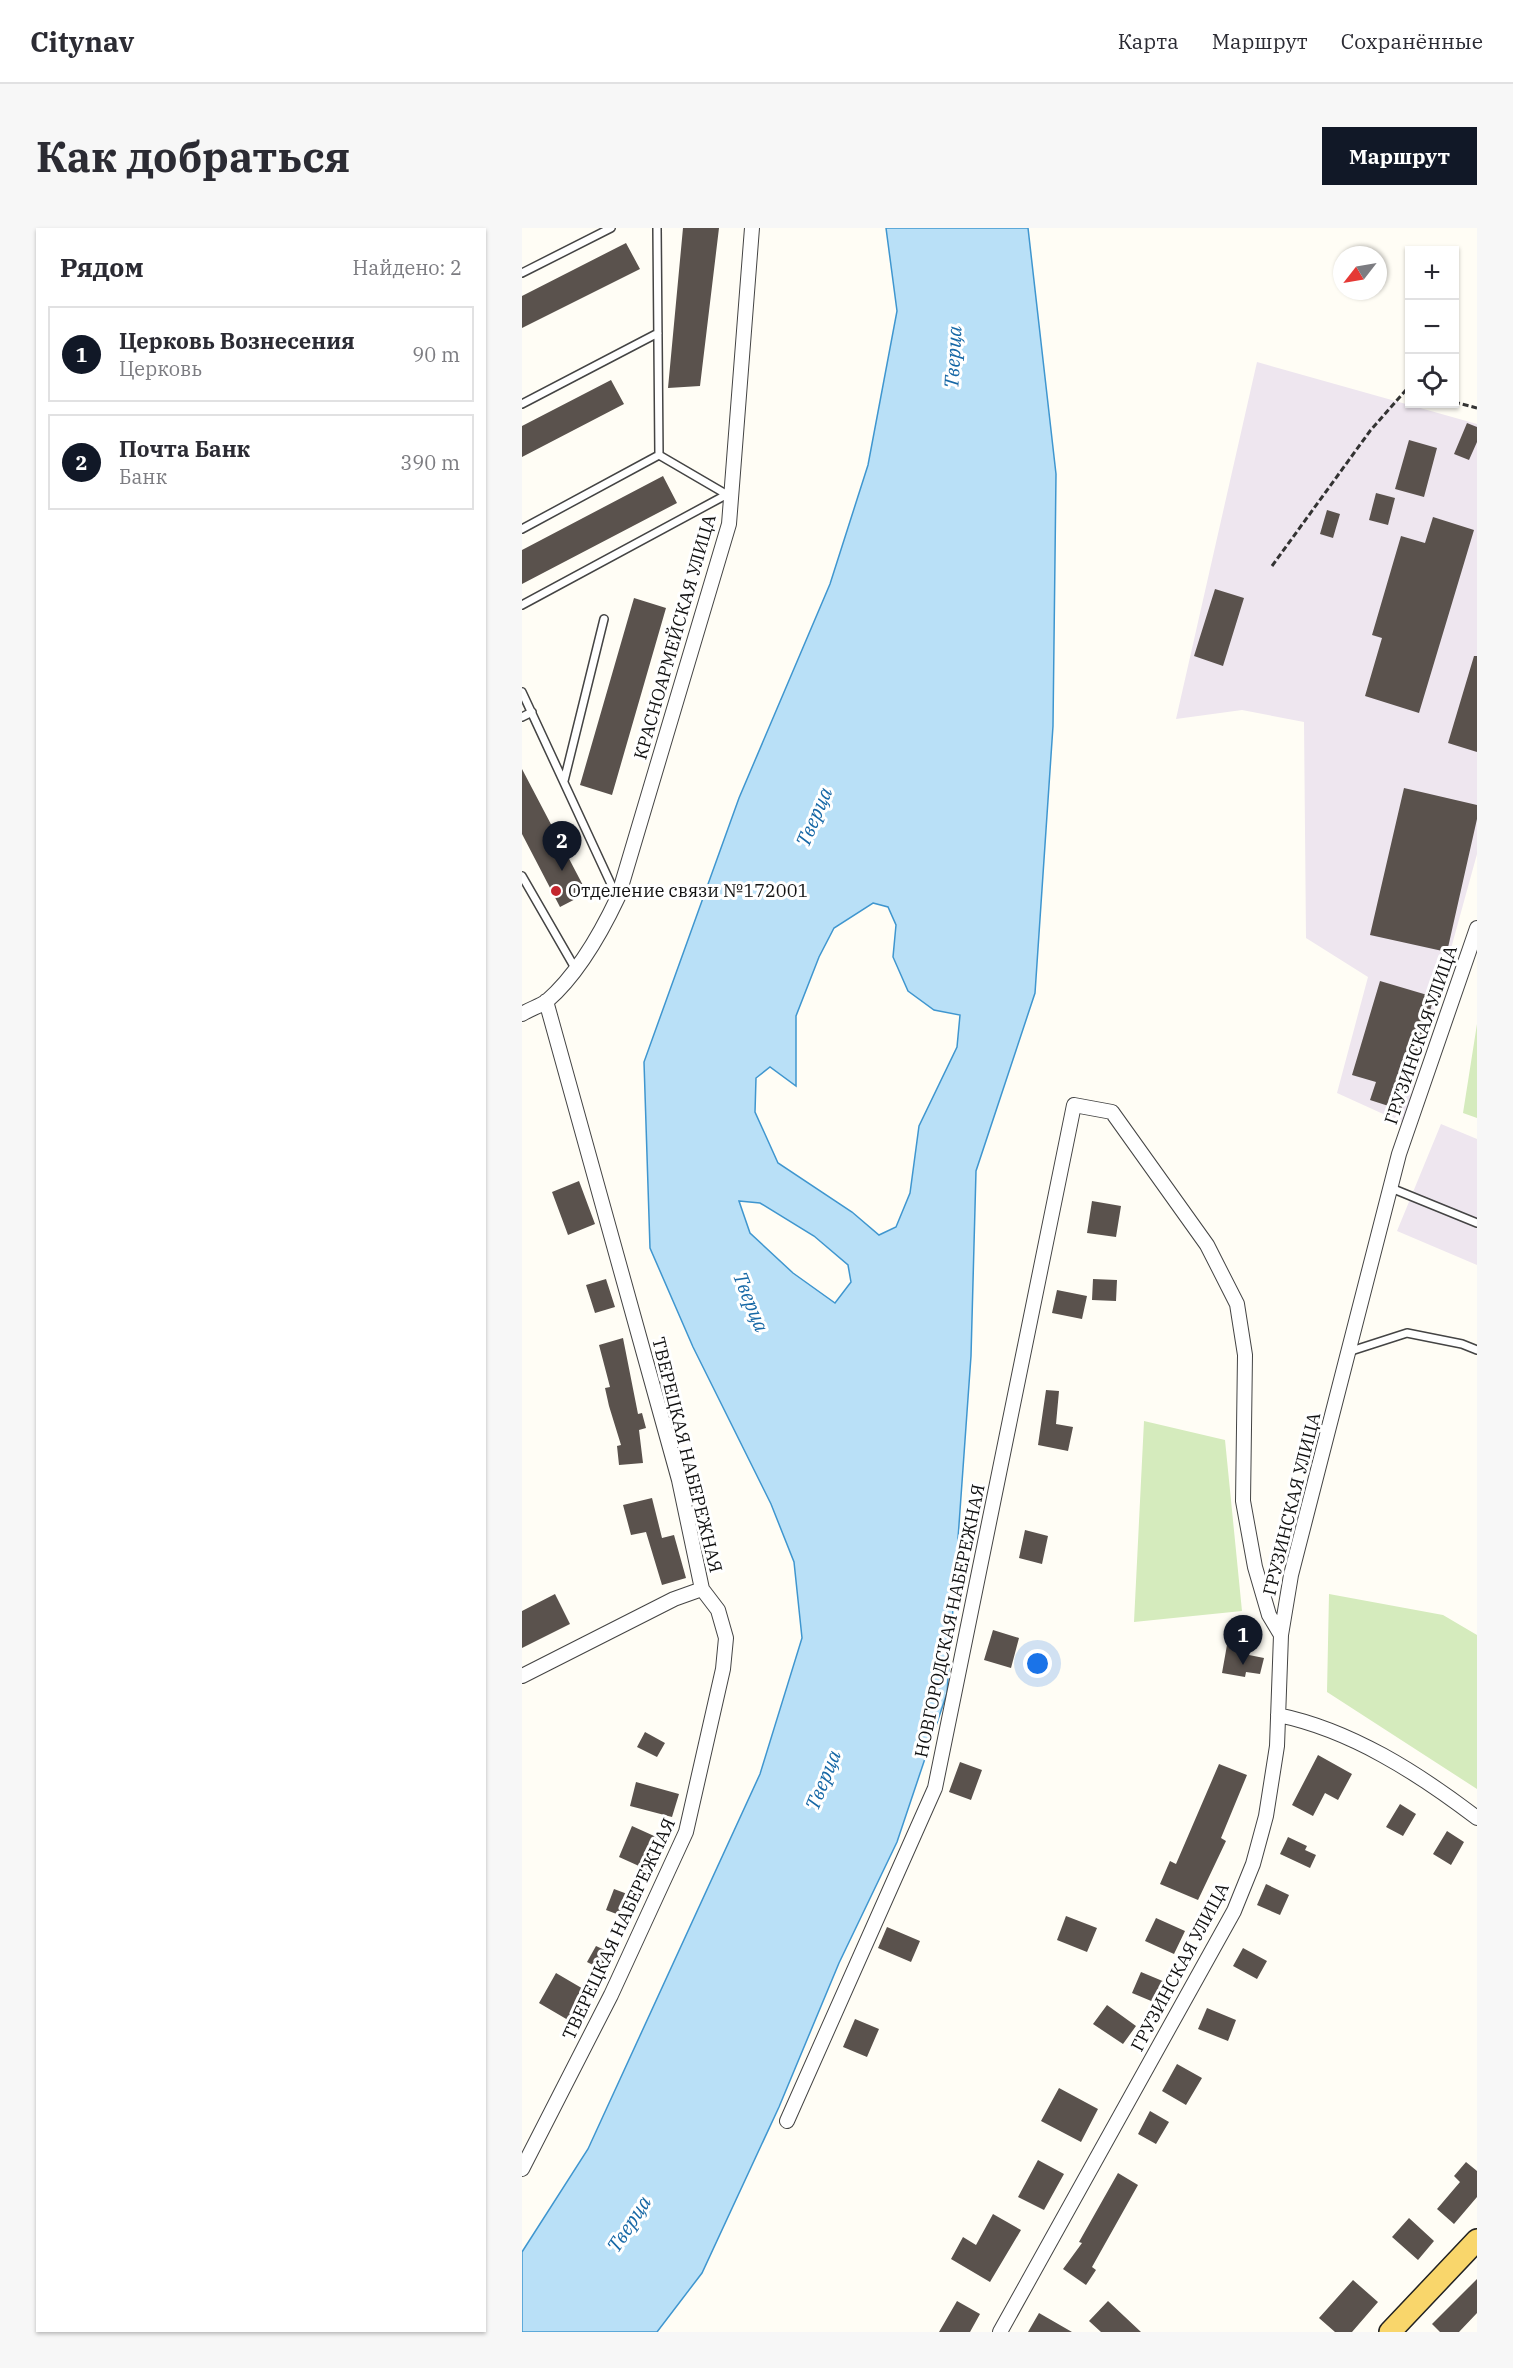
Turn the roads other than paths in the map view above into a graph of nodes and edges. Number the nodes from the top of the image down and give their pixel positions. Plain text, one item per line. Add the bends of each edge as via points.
1 (611, 228) edge
2 (657, 228) edge
3 (752, 228) edge
4 (522, 273) edge
5 (658, 333) junction
6 (522, 404) edge
7 (659, 455) junction
8 (731, 496) junction
9 (522, 529) edge
10 (522, 604) edge
11 (604, 619) dead end
12 (522, 692) edge
13 (531, 712) junction
14 (522, 717) edge
15 (564, 781) junction
16 (522, 876) edge
17 (618, 897) junction
18 (1477, 928) edge
19 (575, 968) junction
20 (546, 1001) junction
21 (522, 1014) edge
22 (1391, 1188) junction
23 (1477, 1223) edge
24 (1477, 1350) edge
25 (1348, 1352) junction
26 (702, 1589) junction
27 (1281, 1635) junction
28 (522, 1676) edge
29 (1278, 1715) junction
30 (1477, 1818) edge
31 (787, 2121) dead end
32 (522, 2169) edge
33 (1477, 2240) edge
34 (1000, 2332) edge
35 (1390, 2332) edge

1 - 4 lane
2 - 5 lane
3 - 8 street, КРАСНОАРМЕЙСКАЯ УЛИЦА
5 - 6 lane
5 - 7 lane
7 - 8 lane
7 - 9 lane
8 - 10 lane via 724,496
8 - 17 street, КРАСНОАРМЕЙСКАЯ УЛИЦА via 729,524
11 - 15 lane
12 - 13 lane
13 - 14 lane
13 - 15 lane
15 - 17 lane
16 - 19 lane
17 - 19 street, КРАСНОАРМЕЙСКАЯ УЛИЦА
18 - 22 street, ГРУЗИНСКАЯ УЛИЦА via 1399,1154
19 - 20 street, КРАСНОАРМЕЙСКАЯ УЛИЦА
20 - 21 street, КРАСНОАРМЕЙСКАЯ УЛИЦА
20 - 26 street, ТВЕРЕЦКАЯ НАБЕРЕЖНАЯ via 679,1479
22 - 23 lane
22 - 25 street, ГРУЗИНСКАЯ УЛИЦА
24 - 25 lane via 1407,1333
25 - 27 street, ГРУЗИНСКАЯ УЛИЦА via 1290,1575
26 - 28 street via 674,1599
26 - 32 street, ТВЕРЕЦКАЯ НАБЕРЕЖНАЯ via 718,1610 726,1638 723,1669 686,1833 611,1995
27 - 29 street, ГРУЗИНСКАЯ УЛИЦА
27 - 31 street, НОВГОРОДСКАЯ НАБЕРЕЖНАЯ via 1269,1615 1255,1568 1243,1501 1245,1355 1237,1304 1207,1245 1112,1112 1074,1106 935,1788
29 - 30 street via 1344,1734 1443,1792
29 - 34 street, ГРУЗИНСКАЯ УЛИЦА via 1266,1816 1253,1864 1233,1911
33 - 35 main road

